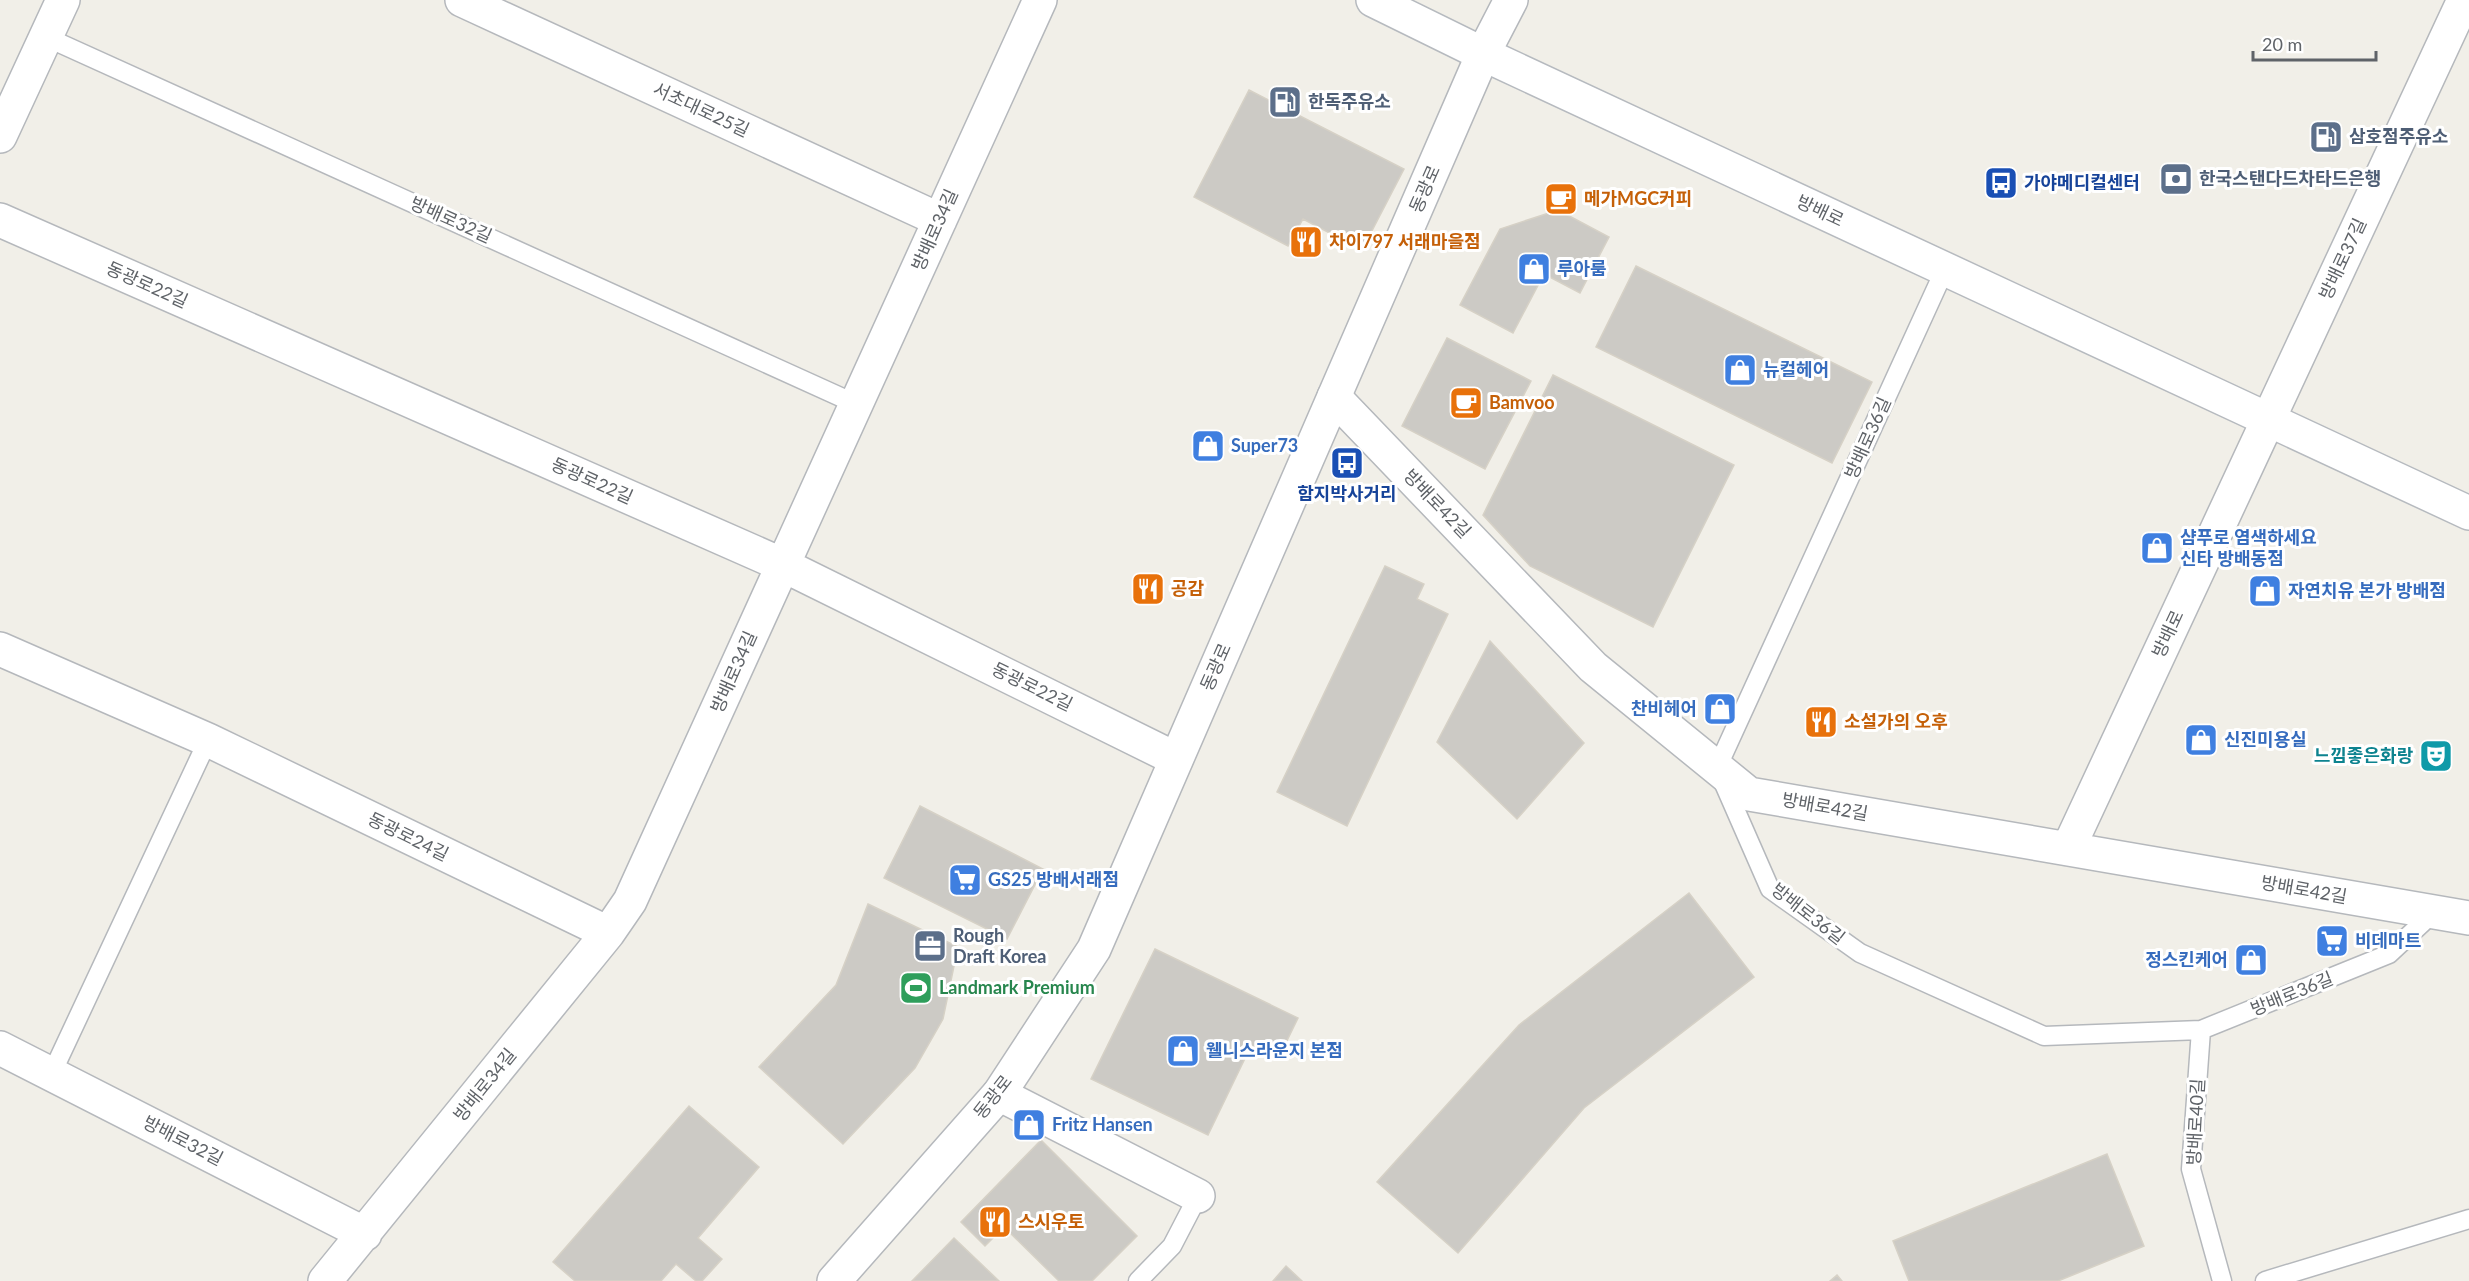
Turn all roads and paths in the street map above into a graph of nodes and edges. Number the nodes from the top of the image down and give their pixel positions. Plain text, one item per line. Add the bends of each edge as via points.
1 (63, 0) edge
2 (462, 0) edge
3 (1040, 0) edge
4 (1373, 0) edge
5 (1511, 0) edge
6 (2464, 0) edge
7 (46, 37) junction
8 (1483, 54) junction
9 (0, 136) edge
10 (0, 220) edge
11 (940, 220) junction
12 (1945, 269) junction
13 (1334, 397) junction
14 (856, 404) junction
15 (2268, 420) junction
16 (2469, 513) edge
17 (783, 565) junction
18 (0, 649) edge
19 (208, 740) junction
20 (1176, 759) junction
21 (1717, 768) junction
22 (2068, 849) junction
23 (2434, 912) junction
24 (2469, 918) edge
25 (608, 933) junction
26 (2201, 1030) junction
27 (1, 1050) edge
28 (52, 1073) junction
29 (999, 1094) junction
30 (1198, 1196) joint
31 (2469, 1219) edge
32 (365, 1234) junction
33 (325, 1281) edge
34 (834, 1281) edge
35 (1138, 1281) edge
36 (2222, 1281) edge
37 (2265, 1281) edge

1 - 7 street
2 - 11 street, 서초대로25길
3 - 11 street, 방배로34길
4 - 8 street, 방배로
5 - 8 street, 동광로
6 - 15 street, 방배로37길
7 - 9 street
7 - 14 lane, 방배로32길
8 - 12 street, 방배로
8 - 13 street, 동광로
10 - 17 street, 동광로22길
11 - 14 street, 방배로34길
12 - 15 street, 방배로
12 - 21 lane, 방배로36길
13 - 20 street, 동광로
13 - 21 street, 방배로42길 via 1593,667
14 - 17 street, 방배로34길
15 - 16 street, 방배로
15 - 22 street, 방배로
17 - 20 street, 동광로22길
17 - 25 street, 방배로34길 via 630,901
18 - 19 street, 동광로24길
19 - 25 street, 동광로24길
19 - 28 lane
20 - 29 street, 동광로 via 1094,949
21 - 22 street, 방배로42길 via 1749,794
21 - 26 lane, 방배로36길 via 1770,889 1860,953 2044,1036
22 - 23 street, 방배로42길
23 - 24 street, 방배로42길
23 - 26 lane, 방배로36길 via 2389,954
25 - 32 street, 방배로34길
26 - 36 lane, 방배로40길 via 2191,1168
27 - 28 street, 방배로32길
28 - 32 street, 방배로32길
29 - 30 street
29 - 34 street, 동광로
30 - 35 lane via 1172,1246
31 - 37 lane
32 - 33 street, 방배로34길

